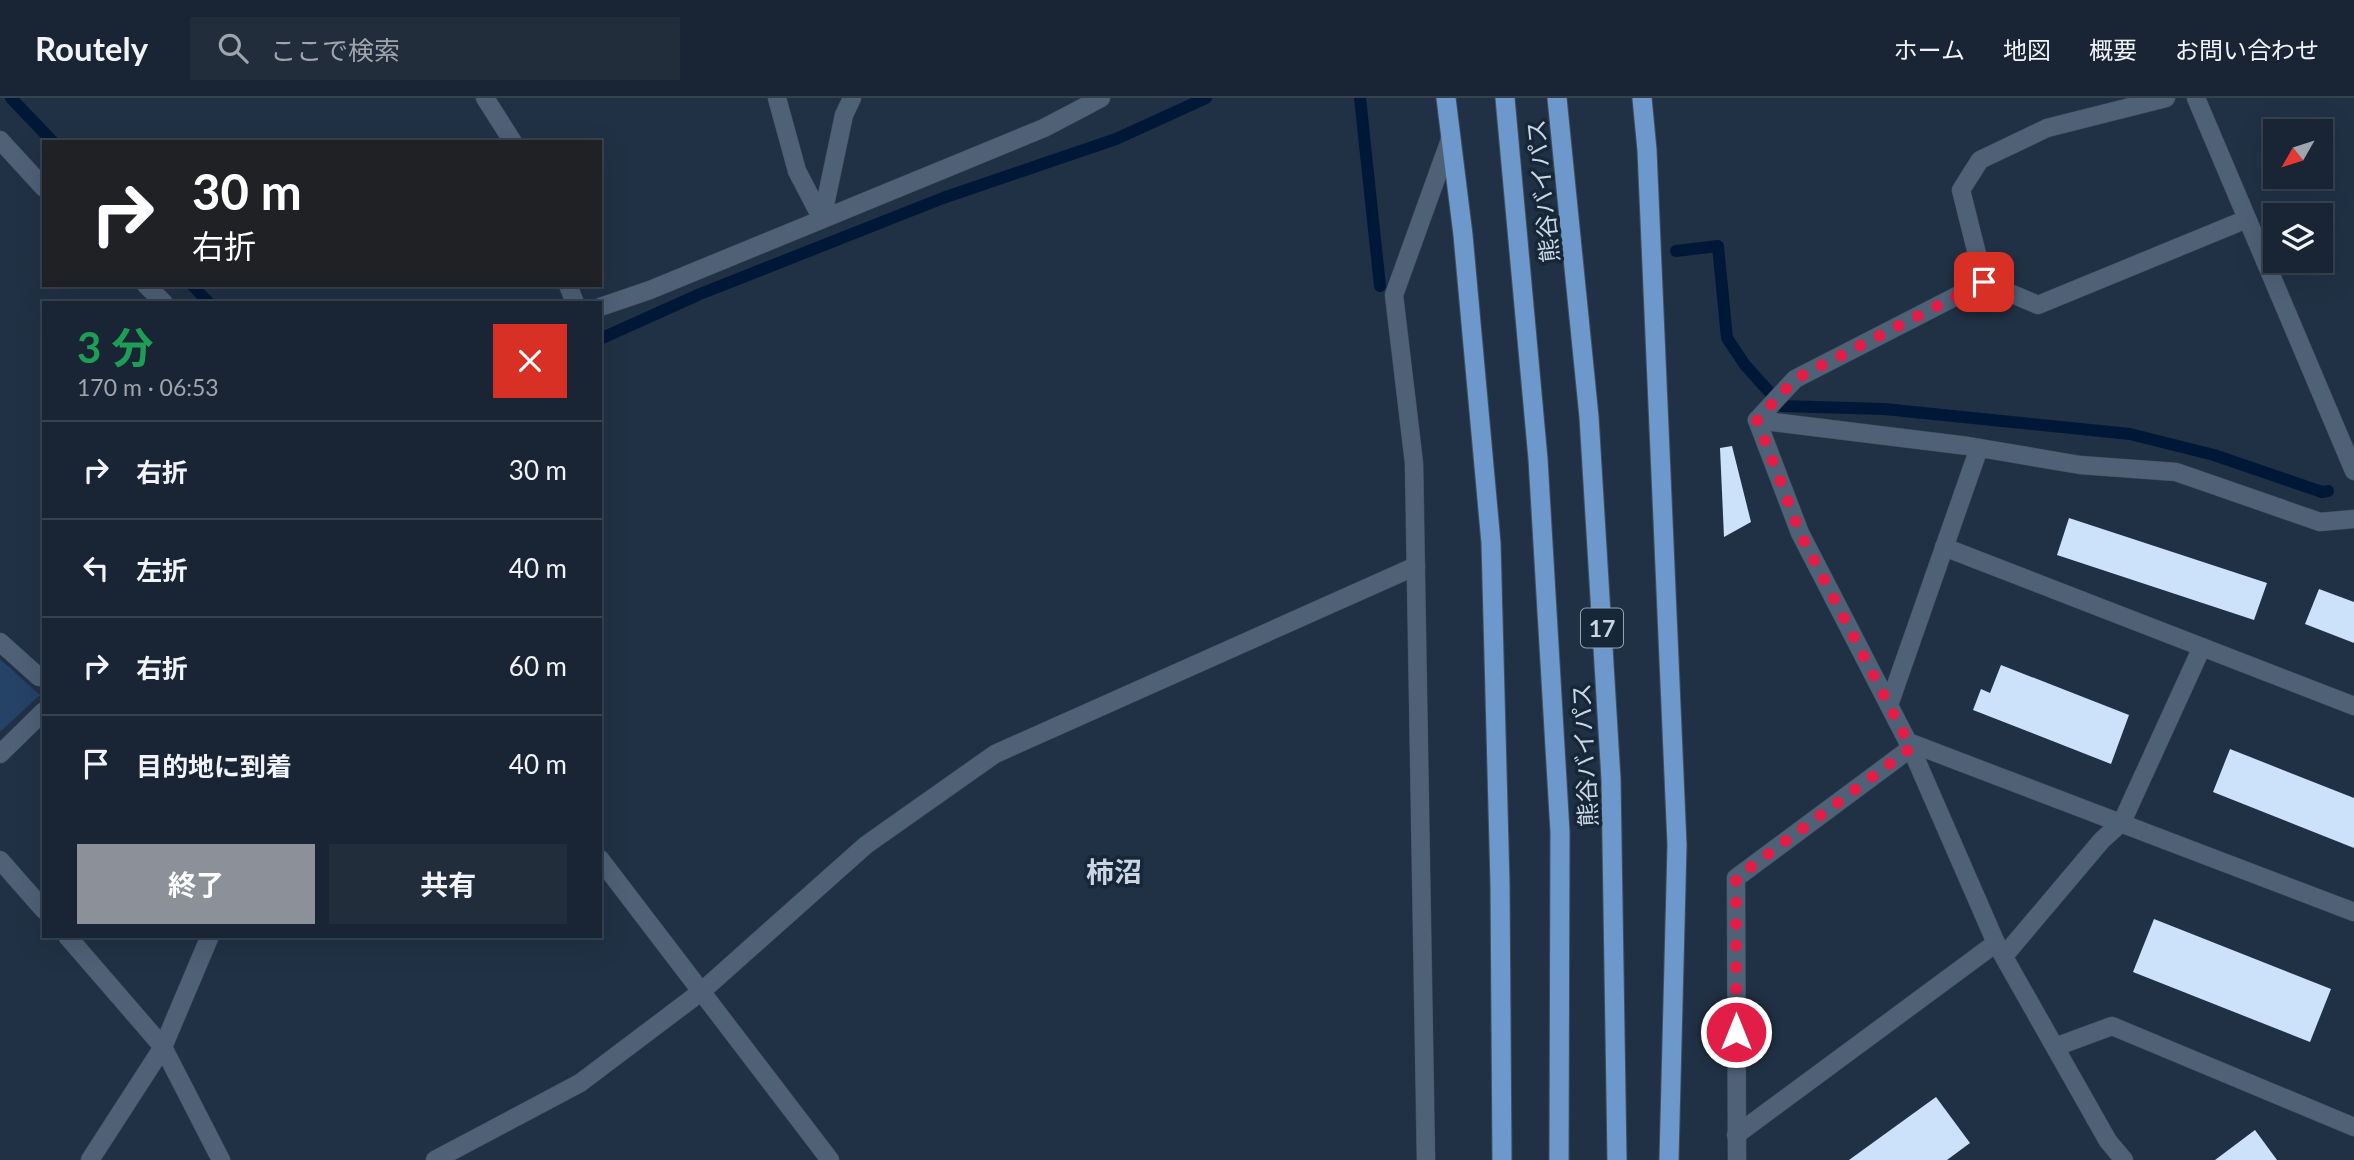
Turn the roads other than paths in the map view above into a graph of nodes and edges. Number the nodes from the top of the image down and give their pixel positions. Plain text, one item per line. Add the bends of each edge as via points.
1 (485, 98) edge
2 (777, 98) edge
3 (852, 98) edge
4 (1101, 98) edge
5 (1446, 98) edge
6 (1505, 98) edge
7 (1557, 98) edge
8 (1642, 98) edge
9 (2166, 98) edge
10 (2196, 98) edge
11 (2140, 101) edge
12 (1451, 136) junction
13 (0, 140) edge
14 (512, 140) edge
15 (42, 186) edge
16 (822, 219) junction
17 (2247, 219) junction
18 (1984, 282) junction
19 (148, 287) edge
20 (162, 301) edge
21 (602, 306) edge
22 (1758, 418) junction
23 (1979, 448) junction
24 (2354, 471) edge
25 (2354, 519) edge
26 (1944, 547) junction
27 (1416, 566) junction
28 (0, 642) edge
29 (2202, 647) junction
30 (42, 677) edge
31 (1889, 705) junction
32 (2354, 706) edge
33 (42, 713) edge
34 (1909, 745) junction
35 (0, 754) edge
36 (2122, 822) junction
37 (0, 860) edge
38 (602, 862) edge
39 (42, 908) edge
40 (2354, 912) edge
41 (68, 938) edge
42 (209, 938) edge
43 (2000, 950) junction
44 (702, 991) junction
45 (163, 1047) junction
46 (2055, 1047) junction
47 (2354, 1128) edge
48 (1736, 1135) junction
49 (90, 1160) edge
50 (221, 1160) edge
51 (435, 1160) edge
52 (830, 1160) edge
53 (1426, 1160) edge
54 (1502, 1160) edge
55 (1559, 1160) edge
56 (1617, 1160) edge
57 (1669, 1160) edge
58 (1737, 1160) edge
59 (2124, 1160) edge

1 - 14 street
2 - 16 street via 797,171
3 - 16 street via 844,115
4 - 16 street via 1045,128
5 - 12 highway
6 - 55 highway, 熊谷バイパス / 17 via 1538,459 1560,832
7 - 56 highway, 熊谷バイパス / 17 via 1589,416 1611,779
8 - 57 highway via 1676,845
9 - 11 street
10 - 17 street
11 - 18 street via 2047,128 1980,160 1961,190
12 - 27 street via 1395,295 1414,463
12 - 54 highway via 1491,543
13 - 15 street
16 - 21 street
17 - 18 street via 2038,305
17 - 24 street
18 - 22 street via 1795,379
19 - 20 street
22 - 23 street
22 - 31 street via 1800,533
23 - 25 street via 2080,465 2176,472 2320,522
23 - 26 street
26 - 29 street
26 - 31 street
27 - 44 street via 995,754 866,845
27 - 53 street
28 - 30 street
29 - 32 street
29 - 36 street
31 - 34 street
33 - 35 street
34 - 36 street
34 - 43 street
34 - 48 street via 1736,878
36 - 40 street
36 - 43 street
37 - 39 street
38 - 44 street
41 - 45 street
42 - 45 street
43 - 46 street
43 - 48 street
44 - 51 street via 580,1083
44 - 52 street
45 - 49 street
45 - 50 street
46 - 47 street via 2112,1026
46 - 59 street
48 - 58 street

